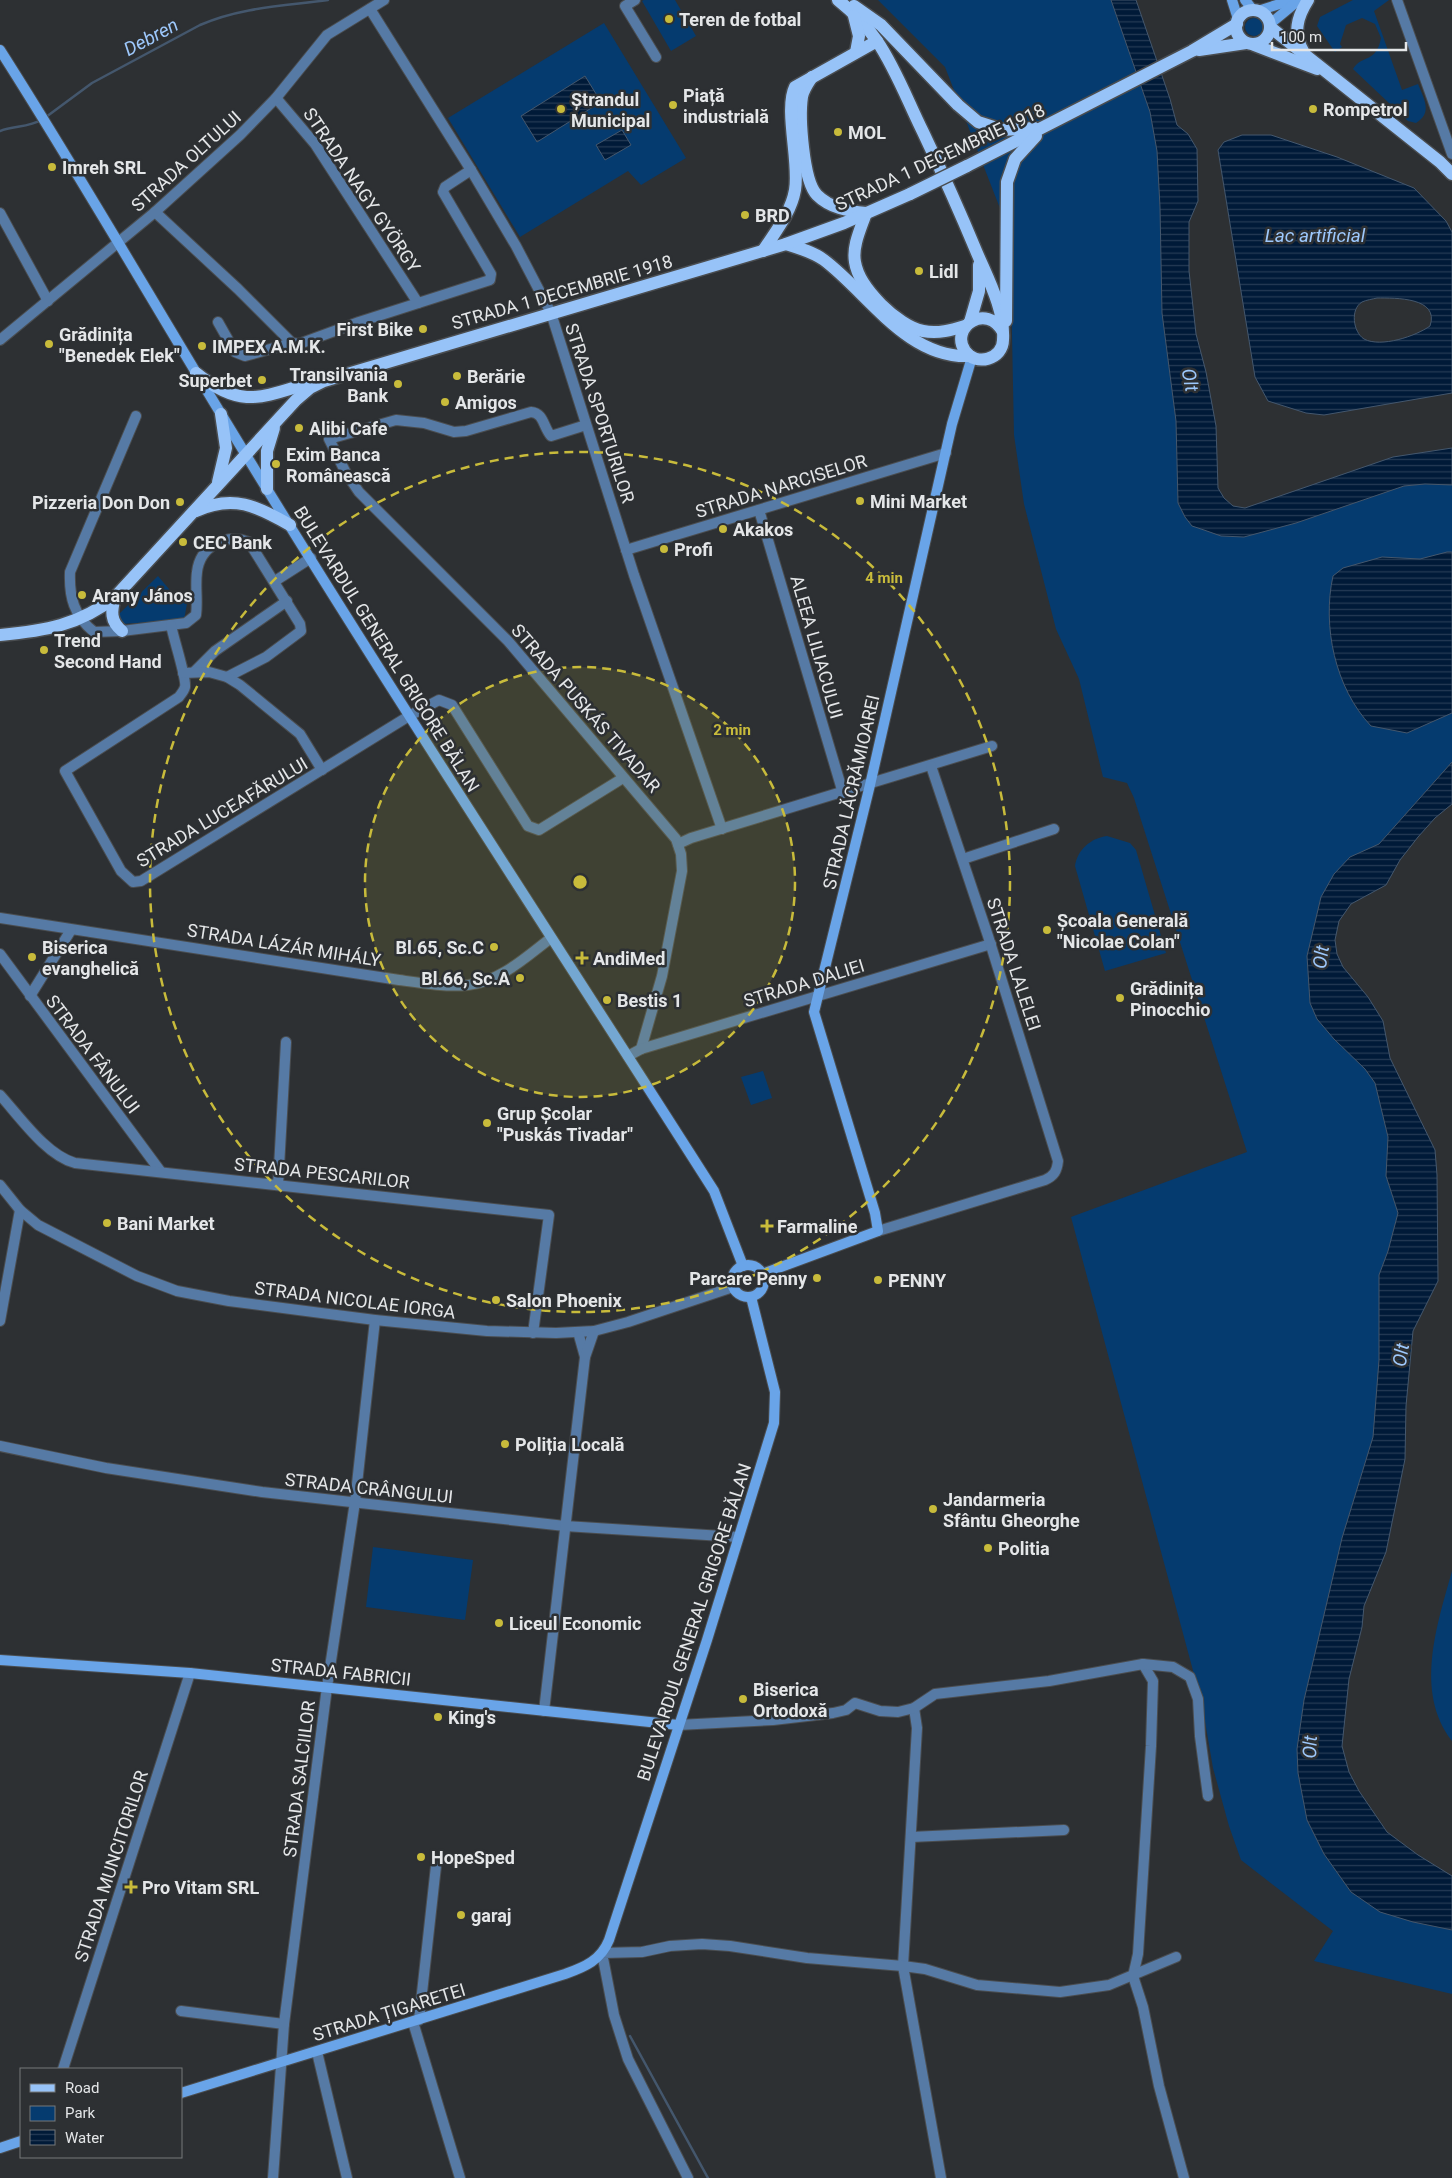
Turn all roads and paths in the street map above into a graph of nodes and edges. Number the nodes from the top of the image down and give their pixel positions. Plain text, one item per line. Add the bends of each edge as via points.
1 (384, 0) edge
2 (635, 0) edge
3 (840, 0) edge
4 (1232, 0) edge
5 (1245, 0) edge
6 (1292, 0) edge
7 (1299, 0) edge
8 (1308, 0) edge
9 (1397, 0) edge
10 (370, 9) junction
11 (852, 11) junction
12 (1256, 11) junction
13 (1238, 21) junction
14 (1270, 26) junction
15 (877, 41) junction
16 (1250, 44) junction
17 (0, 50) edge
18 (1192, 51) junction
19 (856, 52) junction
20 (1306, 55) junction
21 (656, 56) dead end
22 (1324, 72) junction
23 (812, 76) junction
24 (276, 98) junction
25 (1046, 126) junction
26 (1452, 154) edge
27 (471, 170) junction
28 (1452, 174) edge
29 (155, 212) junction
30 (0, 213) edge
31 (866, 213) junction
32 (118, 243) junction
33 (786, 244) junction
34 (976, 250) junction
35 (763, 251) junction
36 (48, 301) junction
37 (418, 303) junction
38 (551, 313) junction
39 (218, 322) dead end
40 (968, 324) junction
41 (1003, 335) junction
42 (0, 340) edge
43 (290, 341) junction
44 (971, 357) junction
45 (196, 373) junction
46 (333, 377) junction
47 (221, 414) junction
48 (136, 416) dead end
49 (277, 421) junction
50 (586, 425) junction
51 (946, 453) junction
52 (246, 455) junction
53 (267, 489) junction
54 (214, 490) junction
55 (759, 510) junction
56 (193, 512) junction
57 (290, 525) junction
58 (626, 550) junction
59 (311, 558) junction
60 (275, 581) junction
61 (115, 597) junction
62 (287, 601) junction
63 (81, 619) junction
64 (171, 625) junction
65 (122, 631) junction
66 (0, 635) edge
67 (195, 671) junction
68 (183, 673) junction
69 (227, 678) junction
70 (409, 716) junction
71 (992, 746) dead end
72 (931, 766) junction
73 (322, 770) junction
74 (623, 778) junction
75 (870, 785) junction
76 (843, 793) junction
77 (722, 829) junction
78 (1054, 829) dead end
79 (678, 844) junction
80 (963, 859) junction
81 (0, 918) edge
82 (71, 930) junction
83 (551, 938) junction
84 (991, 944) junction
85 (0, 954) edge
86 (30, 996) junction
87 (818, 996) junction
88 (286, 1042) dead end
89 (641, 1049) junction
90 (628, 1056) junction
91 (0, 1095) edge
92 (161, 1172) junction
93 (0, 1185) edge
94 (278, 1185) junction
95 (20, 1210) junction
96 (878, 1231) junction
97 (742, 1266) junction
98 (762, 1274) junction
99 (733, 1287) junction
100 (751, 1296) junction
101 (0, 1319) edge
102 (375, 1320) junction
103 (594, 1330) junction
104 (578, 1332) junction
105 (532, 1333) junction
106 (585, 1357) junction
107 (0, 1446) edge
108 (355, 1502) junction
109 (565, 1526) junction
110 (738, 1537) junction
111 (0, 1660) edge
112 (1143, 1664) junction
113 (190, 1673) junction
114 (327, 1687) junction
115 (914, 1708) junction
116 (544, 1711) junction
117 (678, 1726) junction
118 (1208, 1796) dead end
119 (1064, 1830) dead end
120 (911, 1837) junction
121 (436, 1866) dead end
122 (602, 1954) junction
123 (1176, 1957) dead end
124 (904, 1966) junction
125 (1133, 1976) junction
126 (181, 2011) dead end
127 (416, 2021) junction
128 (284, 2024) junction
129 (317, 2052) junction
130 (279, 2064) junction
131 (63, 2068) edge
132 (182, 2093) edge
133 (20, 2141) edge
134 (0, 2148) edge
135 (273, 2178) edge
136 (347, 2178) edge
137 (460, 2178) edge
138 (688, 2178) edge
139 (941, 2178) edge
140 (1184, 2178) edge

1 - 10 street, STRADA OLTULUI
2 - 21 street via 625,6
3 - 11 main road
3 - 25 main road via 881,25 978,122 1003,130
4 - 13 main road
5 - 12 main road
6 - 12 main road
7 - 14 main road
8 - 20 main road via 1297,21 1296,34
9 - 26 street
10 - 24 street, STRADA OLTULUI via 327,35
10 - 27 street, STRADA SPORTURILOR
11 - 15 main road
11 - 19 main road via 859,36
12 - 13 main road via 1245,13
12 - 14 main road via 1266,16
13 - 16 main road via 1238,35
13 - 18 main road, STRADA 1 DECEMBRIE 1918
14 - 16 main road via 1267,37
14 - 20 main road
15 - 19 main road
15 - 34 main road via 950,188
16 - 18 main road, STRADA 1 DECEMBRIE 1918
16 - 22 main road
17 - 32 main road, BULEVARDUL GENERAL GRIGORE BĂLAN
18 - 25 main road, STRADA 1 DECEMBRIE 1918
19 - 23 main road
20 - 22 main road
22 - 28 main road
23 - 31 main road via 804,90 802,106 805,164 810,185 815,193 832,205
23 - 35 main road via 795,87 791,100 795,191 787,212
24 - 29 street, STRADA OLTULUI
24 - 37 street, STRADA NAGY GYÖRGY via 315,144
25 - 31 main road, STRADA 1 DECEMBRIE 1918, bridge
25 - 41 main road via 1014,159 1006,182
27 - 37 street via 444,187 443,192 492,278
27 - 38 street, STRADA SPORTURILOR
29 - 32 street, STRADA OLTULUI
29 - 43 street
30 - 36 street
31 - 33 main road, STRADA 1 DECEMBRIE 1918
31 - 40 main road via 854,256 857,271 871,292 902,321 919,330 941,332
32 - 36 street, STRADA OLTULUI
32 - 45 main road, BULEVARDUL GENERAL GRIGORE BĂLAN
33 - 35 main road, STRADA 1 DECEMBRIE 1918
33 - 44 main road via 822,259 905,334 942,352
34 - 40 main road via 979,291
34 - 41 main road via 996,299
35 - 38 main road, STRADA 1 DECEMBRIE 1918
36 - 42 street, STRADA OLTULUI
37 - 43 street via 299,344
38 - 46 main road, STRADA 1 DECEMBRIE 1918
38 - 50 street, STRADA SPORTURILOR
39 - 43 street via 235,352 246,356
40 - 41 main road via 976,319 989,318 995,321
40 - 44 main road via 961,339
41 - 44 main road via 1000,350 991,358 978,360
44 - 51 main road, STRADA LĂCRĂMIOAREI
45 - 46 main road via 232,396 249,398
45 - 47 main road, BULEVARDUL GENERAL GRIGORE BĂLAN
46 - 49 main road, STRADA 1 DECEMBRIE 1918 via 310,388
47 - 52 main road, BULEVARDUL GENERAL GRIGORE BĂLAN
47 - 54 main road via 225,457
48 - 63 street via 70,572 70,598
49 - 52 main road, STRADA 1 DECEMBRIE 1918
49 - 53 main road via 267,451
50 - 58 street, STRADA SPORTURILOR
50 - 74 street, STRADA PUSKÁS TIVADAR via 551,436 541,416 531,412 466,431 454,432 424,423 396,420 329,439 359,492 508,640
51 - 55 street, STRADA NARCISELOR
51 - 75 main road, STRADA LĂCRĂMIOAREI
52 - 53 main road, BULEVARDUL GENERAL GRIGORE BĂLAN
52 - 54 main road, STRADA 1 DECEMBRIE 1918
53 - 57 main road, BULEVARDUL GENERAL GRIGORE BĂLAN
54 - 56 main road, STRADA 1 DECEMBRIE 1918
55 - 58 street, STRADA NARCISELOR
55 - 76 street, ALEEA LILIACULUI
56 - 57 main road via 215,504 238,502 258,508
56 - 61 main road, STRADA 1 DECEMBRIE 1918
57 - 59 main road, BULEVARDUL GENERAL GRIGORE BĂLAN
58 - 77 street, STRADA SPORTURILOR
59 - 60 street
59 - 70 main road, BULEVARDUL GENERAL GRIGORE BĂLAN
60 - 62 street
60 - 64 street via 249,542 240,538 218,541 206,551 197,570 196,615 186,623
61 - 63 main road, STRADA 1 DECEMBRIE 1918
61 - 65 main road via 112,615
62 - 67 street via 215,650
62 - 69 street via 300,624 299,634
63 - 65 street via 94,632
63 - 66 main road, STRADA 1 DECEMBRIE 1918 via 42,631
64 - 65 street
64 - 68 street, STRADA LUCEAFĂRULUI
67 - 68 street, STRADA LUCEAFĂRULUI
67 - 69 street, STRADA LUCEAFĂRULUI
68 - 73 street, STRADA LUCEAFĂRULUI via 185,686 179,697 66,768 127,878 133,882 141,881
69 - 73 street, STRADA LUCEAFĂRULUI via 300,734
70 - 73 street, STRADA LUCEAFĂRULUI
70 - 74 street, STRADA LUCEAFĂRULUI via 439,700 452,706 528,826 539,830
70 - 83 main road, BULEVARDUL GENERAL GRIGORE BĂLAN
71 - 72 street
72 - 75 street
72 - 80 street, STRADA LALELEI
74 - 79 street, STRADA PUSKÁS TIVADAR via 664,822
75 - 76 street
75 - 87 main road, STRADA LĂCRĂMIOAREI
76 - 77 street
77 - 79 street
78 - 80 street
79 - 89 street, STRADA PUSKÁS TIVADAR via 682,864 675,910 662,976
80 - 84 street, STRADA LALELEI
81 - 82 street, STRADA LÁZÁR MIHÁLY
82 - 83 street, STRADA LÁZÁR MIHÁLY via 399,980 455,985 492,978
82 - 86 street
83 - 90 main road, BULEVARDUL GENERAL GRIGORE BĂLAN
84 - 87 street, STRADA DALIEI
84 - 96 street, STRADA LALELEI via 1058,1161 1056,1173 1045,1180
85 - 86 street, STRADA FÂNULUI
86 - 92 street, STRADA FÂNULUI
87 - 89 street, STRADA DALIEI
87 - 96 main road, STRADA LĂCRĂMIOAREI via 814,1012 816,1022 875,1212
88 - 94 street
89 - 90 street, STRADA DALIEI
90 - 97 main road, BULEVARDUL GENERAL GRIGORE BĂLAN via 714,1191
91 - 92 street, STRADA PESCARILOR via 48,1148 67,1161
92 - 94 street, STRADA PESCARILOR
93 - 95 street, STRADA NICOLAE IORGA
94 - 105 street, STRADA PESCARILOR via 549,1215
95 - 101 street
95 - 102 street, STRADA NICOLAE IORGA via 38,1225 137,1276 177,1291
96 - 98 main road
97 - 98 main road via 751,1266
97 - 99 main road via 734,1272
98 - 100 main road via 762,1288
99 - 100 main road via 740,1295
99 - 103 street, STRADA NICOLAE IORGA via 654,1315
100 - 110 main road, BULEVARDUL GENERAL GRIGORE BĂLAN via 773,1380 776,1413
102 - 105 street, STRADA NICOLAE IORGA
102 - 108 street, STRADA SALCIILOR
103 - 104 street, STRADA NICOLAE IORGA
103 - 106 street
104 - 105 street, STRADA NICOLAE IORGA
104 - 106 street
106 - 109 street
107 - 108 street, STRADA CRÂNGULUI via 205,1485
108 - 109 street, STRADA CRÂNGULUI
108 - 114 street, STRADA SALCIILOR
109 - 110 street, STRADA CRÂNGULUI
109 - 116 street
110 - 117 main road, BULEVARDUL GENERAL GRIGORE BĂLAN
111 - 113 main road, STRADA FABRICII
112 - 115 street via 1049,1681 935,1694
112 - 118 street via 1173,1667 1190,1677 1198,1699
112 - 125 street via 1153,1681 1151,1746 1138,1954
113 - 114 main road, STRADA FABRICII
113 - 131 street, STRADA MUNCITORILOR
114 - 116 main road, STRADA FABRICII
114 - 128 street, STRADA SALCIILOR
115 - 117 street via 898,1712 880,1711 855,1703 846,1710 833,1713
115 - 120 street via 917,1728
116 - 117 main road, STRADA FABRICII
117 - 122 main road, BULEVARDUL GENERAL GRIGORE BĂLAN
119 - 120 street
120 - 124 street
121 - 127 street
122 - 124 street via 702,1944 807,1958
122 - 127 main road, STRADA ȚIGARETEI via 584,1967 565,1974
122 - 138 street via 614,2015 628,2059
123 - 125 street
124 - 125 street via 977,1985 1040,1991 1090,1989
124 - 139 street
125 - 140 street
126 - 128 street
127 - 129 main road, STRADA ȚIGARETEI
127 - 137 street
128 - 130 street, STRADA SALCIILOR
129 - 130 main road, STRADA ȚIGARETEI
129 - 136 street
130 - 132 main road, STRADA ȚIGARETEI
130 - 135 street, STRADA SALCIILOR
133 - 134 main road

